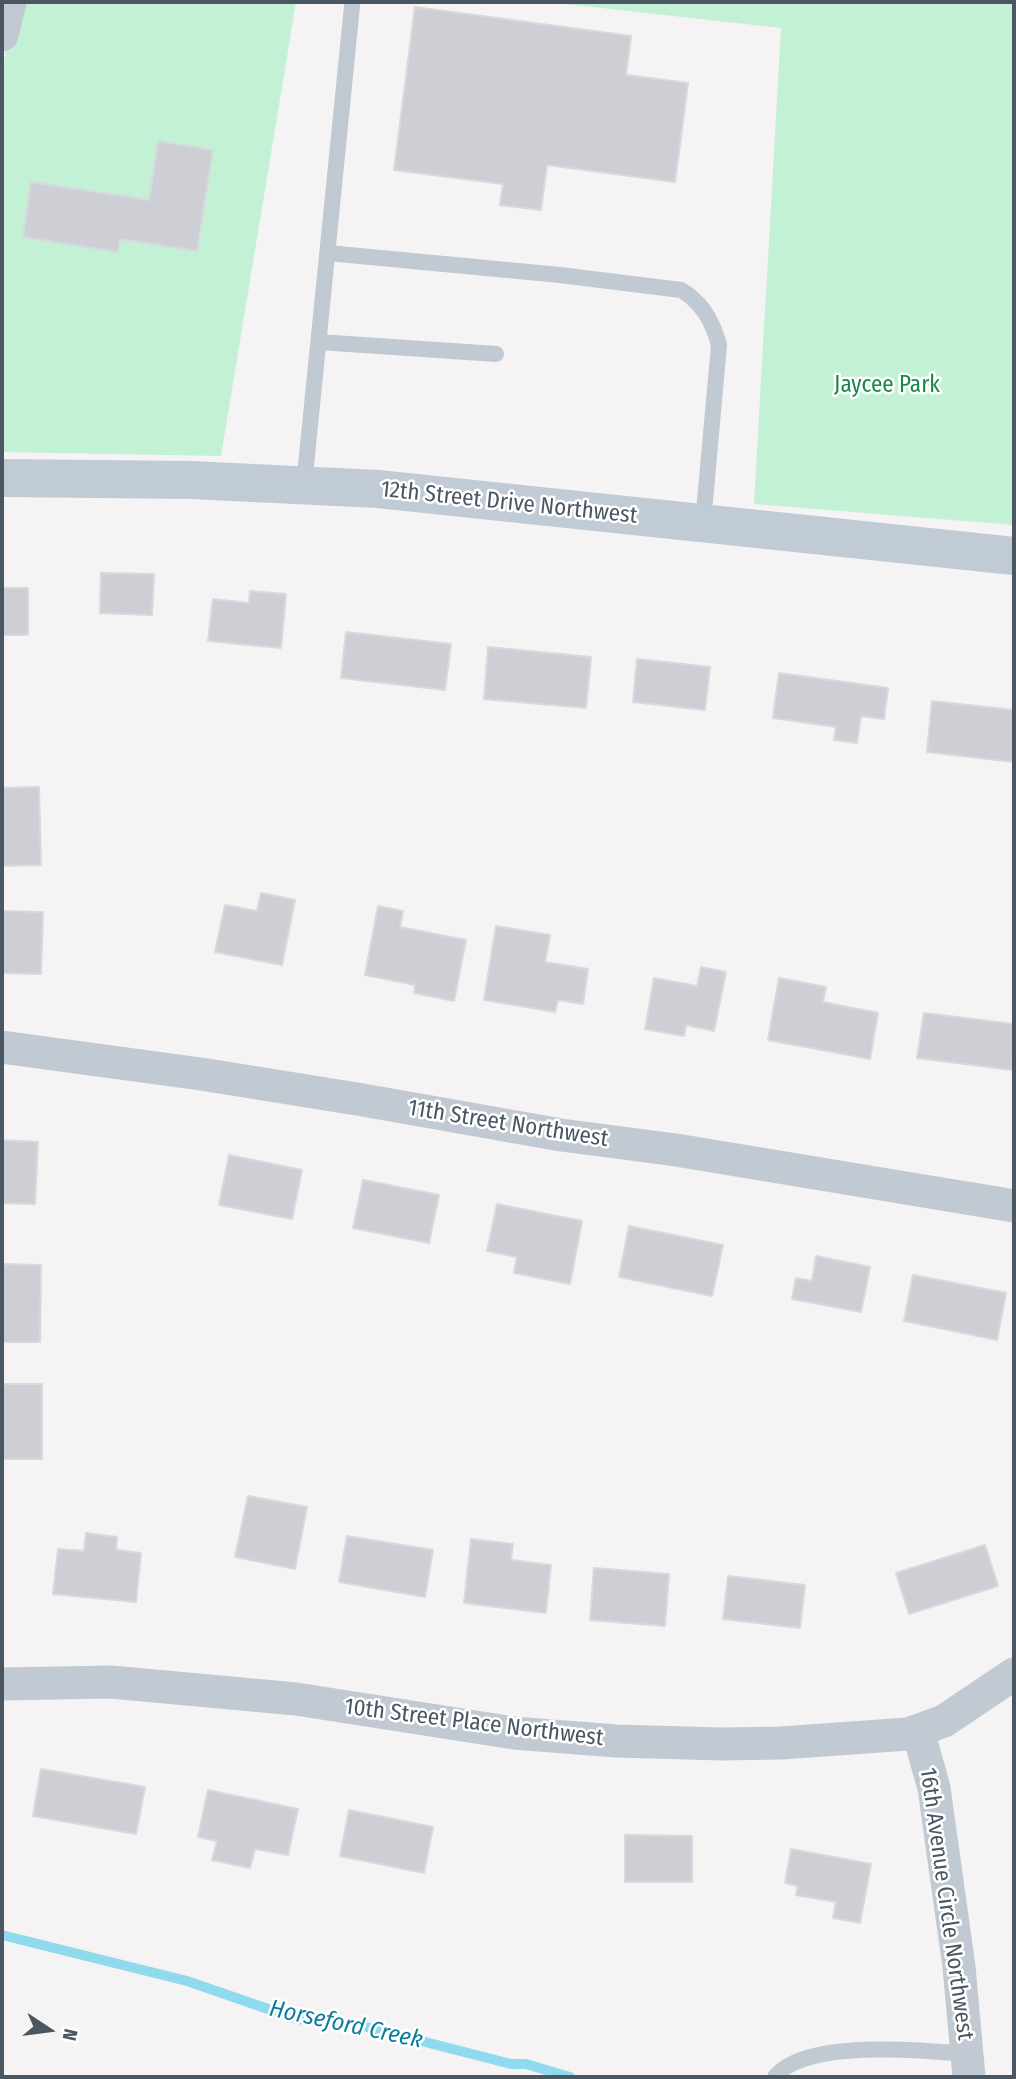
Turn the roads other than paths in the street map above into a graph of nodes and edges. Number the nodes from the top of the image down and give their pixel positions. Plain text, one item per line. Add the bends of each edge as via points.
1 (10, 2) edge
2 (352, 6) dead end
3 (2, 35) edge
4 (328, 253) junction
5 (319, 342) junction
6 (496, 354) dead end
7 (2, 478) edge
8 (304, 485) junction
9 (703, 524) junction
10 (1014, 556) edge
11 (2, 1047) edge
12 (1014, 1206) edge
13 (1014, 1674) edge
14 (2, 1684) edge
15 (918, 1731) junction
16 (968, 2065) edge
17 (775, 2077) edge

1 - 3 street
2 - 4 lane
4 - 5 lane
4 - 9 lane via 560,275 681,290 695,298 714,326 719,345
5 - 6 lane
5 - 8 lane
7 - 8 street, 12th Street Drive Northwest
8 - 9 street, 12th Street Drive Northwest
9 - 10 street, 12th Street Drive Northwest
11 - 12 street, 11th Street Northwest via 255,1083
13 - 15 street, 10th Street Place Northwest via 944,1721
14 - 15 street, 10th Street Place Northwest via 111,1682 296,1699 514,1733 616,1741 781,1743
15 - 16 street, 16th Avenue Circle Northwest via 933,1787
16 - 17 lane via 889,2048 825,2054 784,2066

